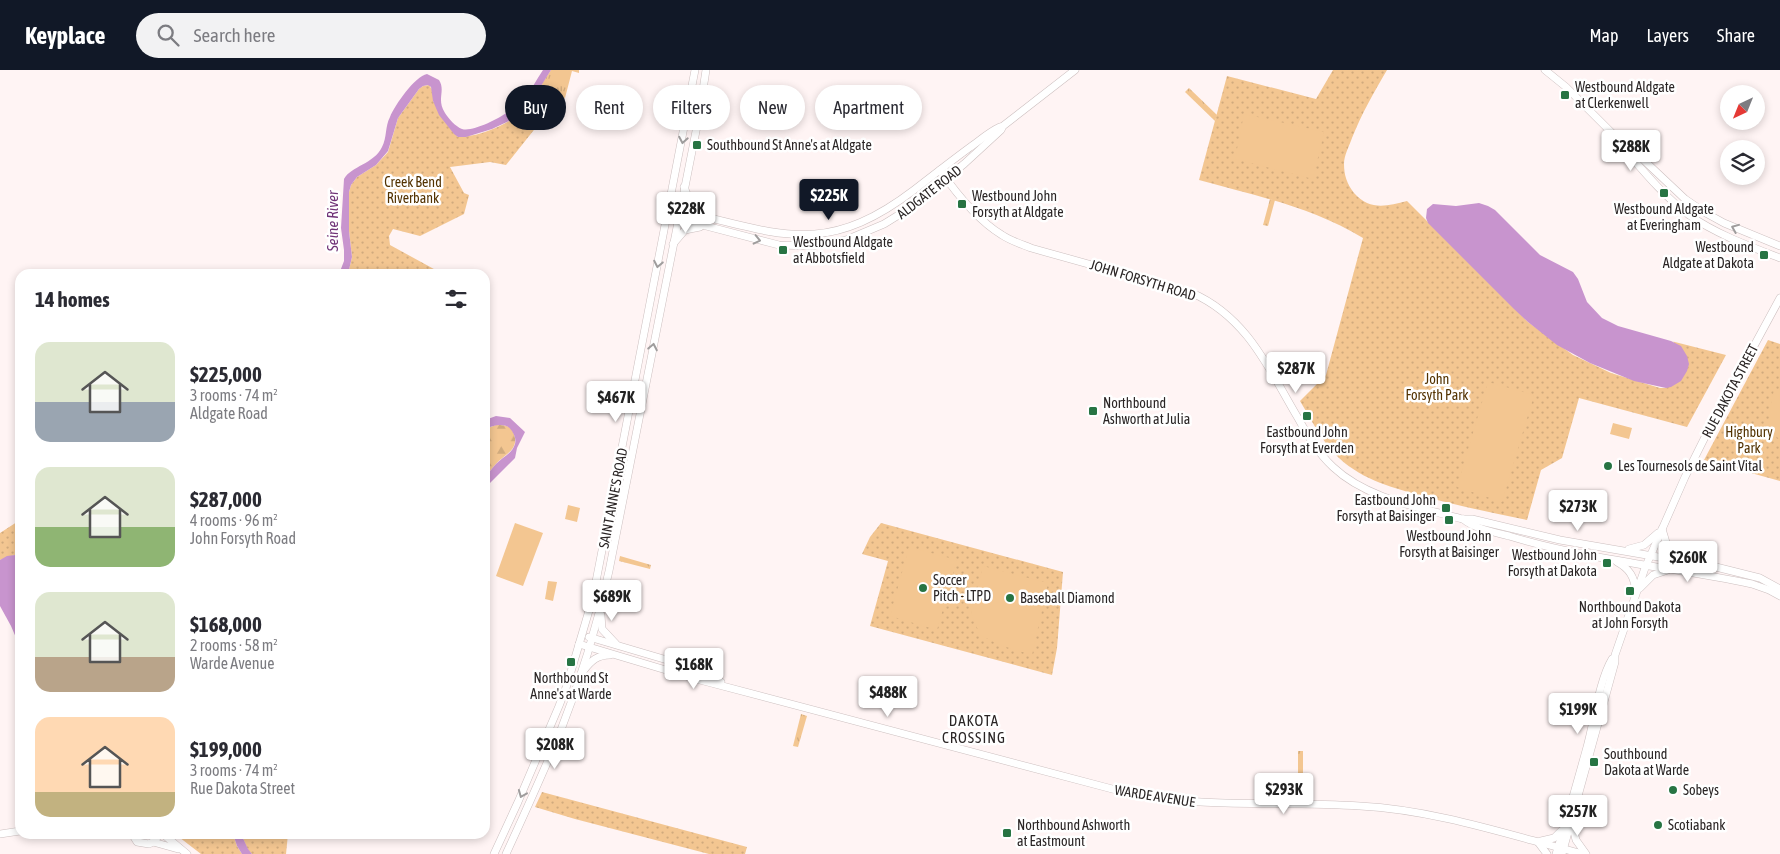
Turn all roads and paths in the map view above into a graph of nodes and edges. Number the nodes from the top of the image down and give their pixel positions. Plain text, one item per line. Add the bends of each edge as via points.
1 (696, 70) edge
2 (706, 70) edge
3 (1075, 70) edge
4 (1544, 70) edge
5 (1003, 126) junction
6 (1626, 147) junction
7 (940, 170) junction
8 (946, 178) junction
9 (684, 187) junction
10 (679, 210) junction
11 (668, 212) junction
12 (708, 217) junction
13 (678, 219) junction
14 (710, 228) junction
15 (672, 245) junction
16 (1780, 246) edge
17 (1771, 255) junction
18 (1780, 258) edge
19 (1780, 264) edge
20 (1780, 298) edge
21 (1462, 519) junction
22 (1662, 529) junction
23 (1622, 550) junction
24 (1651, 555) junction
25 (1613, 559) junction
26 (1686, 561) junction
27 (1647, 565) junction
28 (1672, 569) junction
29 (1780, 589) edge
30 (1636, 595) junction
31 (1780, 596) edge
32 (602, 600) junction
33 (582, 634) junction
34 (592, 638) junction
35 (580, 644) junction
36 (619, 646) junction
37 (589, 647) junction
38 (1615, 655) junction
39 (621, 656) junction
40 (580, 677) junction
41 (735, 688) junction
42 (1571, 821) junction
43 (1564, 827) junction
44 (15, 832) edge
45 (0, 834) edge
46 (136, 839) edge
47 (155, 839) edge
48 (169, 839) edge
49 (153, 842) junction
50 (1538, 842) junction
51 (1560, 851) edge
52 (184, 852) edge
53 (494, 854) edge
54 (506, 854) edge
55 (1547, 854) edge
56 (1584, 854) edge

1 -> 11 street, SAINT ANNE'S ROAD
2 - 9 street, SAINT ANNE'S ROAD
3 - 5 street, ALDGATE ROAD
4 - 6 street via 1566,87
5 - 7 street, ALDGATE ROAD
5 - 8 street, ALDGATE ROAD
16 -> 6 street via 1704,212
6 - 17 street via 1626,151 1687,214 1716,231
7 - 8 street, JOHN FORSYTH ROAD
7 - 12 street, ALDGATE ROAD via 877,216 832,232 781,234
14 -> 8 street, ALDGATE ROAD via 779,245 822,245 846,240 905,211
8 - 21 street, JOHN FORSYTH ROAD via 974,212 1011,240 1192,294 1217,306 1247,335 1312,442 1334,468 1372,492
9 - 10 street, SAINT ANNE'S ROAD
9 - 12 street via 691,204
10 - 11 street, ALDGATE ROAD
10 - 12 street, ALDGATE ROAD
10 - 13 street, SAINT ANNE'S ROAD
11 - 13 street, ALDGATE ROAD
11 -> 33 street, SAINT ANNE'S ROAD via 600,568
13 - 14 street, ALDGATE ROAD
13 - 15 street, SAINT ANNE'S ROAD
14 - 15 street via 696,226 685,230
32 -> 15 street, SAINT ANNE'S ROAD
17 - 18 street
17 - 19 street
20 - 22 street, RUE DAKOTA STREET via 1708,429
21 - 23 street, JOHN FORSYTH ROAD
21 - 25 street, JOHN FORSYTH ROAD via 1471,525 1527,542
22 - 23 street via 1644,545
22 - 24 street, RUE DAKOTA STREET
22 - 26 street via 1668,549
23 - 24 street, JOHN FORSYTH ROAD
24 - 26 street, JOHN FORSYTH ROAD
24 - 27 street, RUE DAKOTA STREET
25 - 27 street, JOHN FORSYTH ROAD
25 - 30 street via 1630,571
26 - 29 street, JOHN FORSYTH ROAD via 1760,578
27 - 28 street, JOHN FORSYTH ROAD
27 - 30 street, RUE DAKOTA STREET
28 - 30 street via 1652,576
28 - 31 street, JOHN FORSYTH ROAD via 1752,584
30 - 38 street, RUE DAKOTA STREET
32 - 34 street, SAINT ANNE'S ROAD
32 - 36 street via 602,628
33 - 34 street, WARDE AVENUE
33 - 35 street, SAINT ANNE'S ROAD
34 - 36 street, WARDE AVENUE
34 - 37 street, SAINT ANNE'S ROAD
35 - 37 street, WARDE AVENUE
35 -> 53 street, SAINT ANNE'S ROAD via 551,725
36 - 41 street, WARDE AVENUE via 667,660
37 - 39 street, WARDE AVENUE
37 - 40 street, SAINT ANNE'S ROAD
38 - 42 street
38 - 43 street via 1604,678
39 - 40 street via 594,659
39 - 41 street, WARDE AVENUE
40 - 54 street, SAINT ANNE'S ROAD via 558,738
41 - 50 street, WARDE AVENUE via 1135,795 1201,803 1360,806 1411,811
42 - 51 street
42 - 56 street
43 - 50 street via 1554,838
43 - 51 street
44 - 45 street
46 - 49 street via 140,843
47 - 49 street
48 - 52 street
49 - 52 street
50 - 51 street, WARDE AVENUE
50 - 55 street
51 - 56 street, WARDE AVENUE

